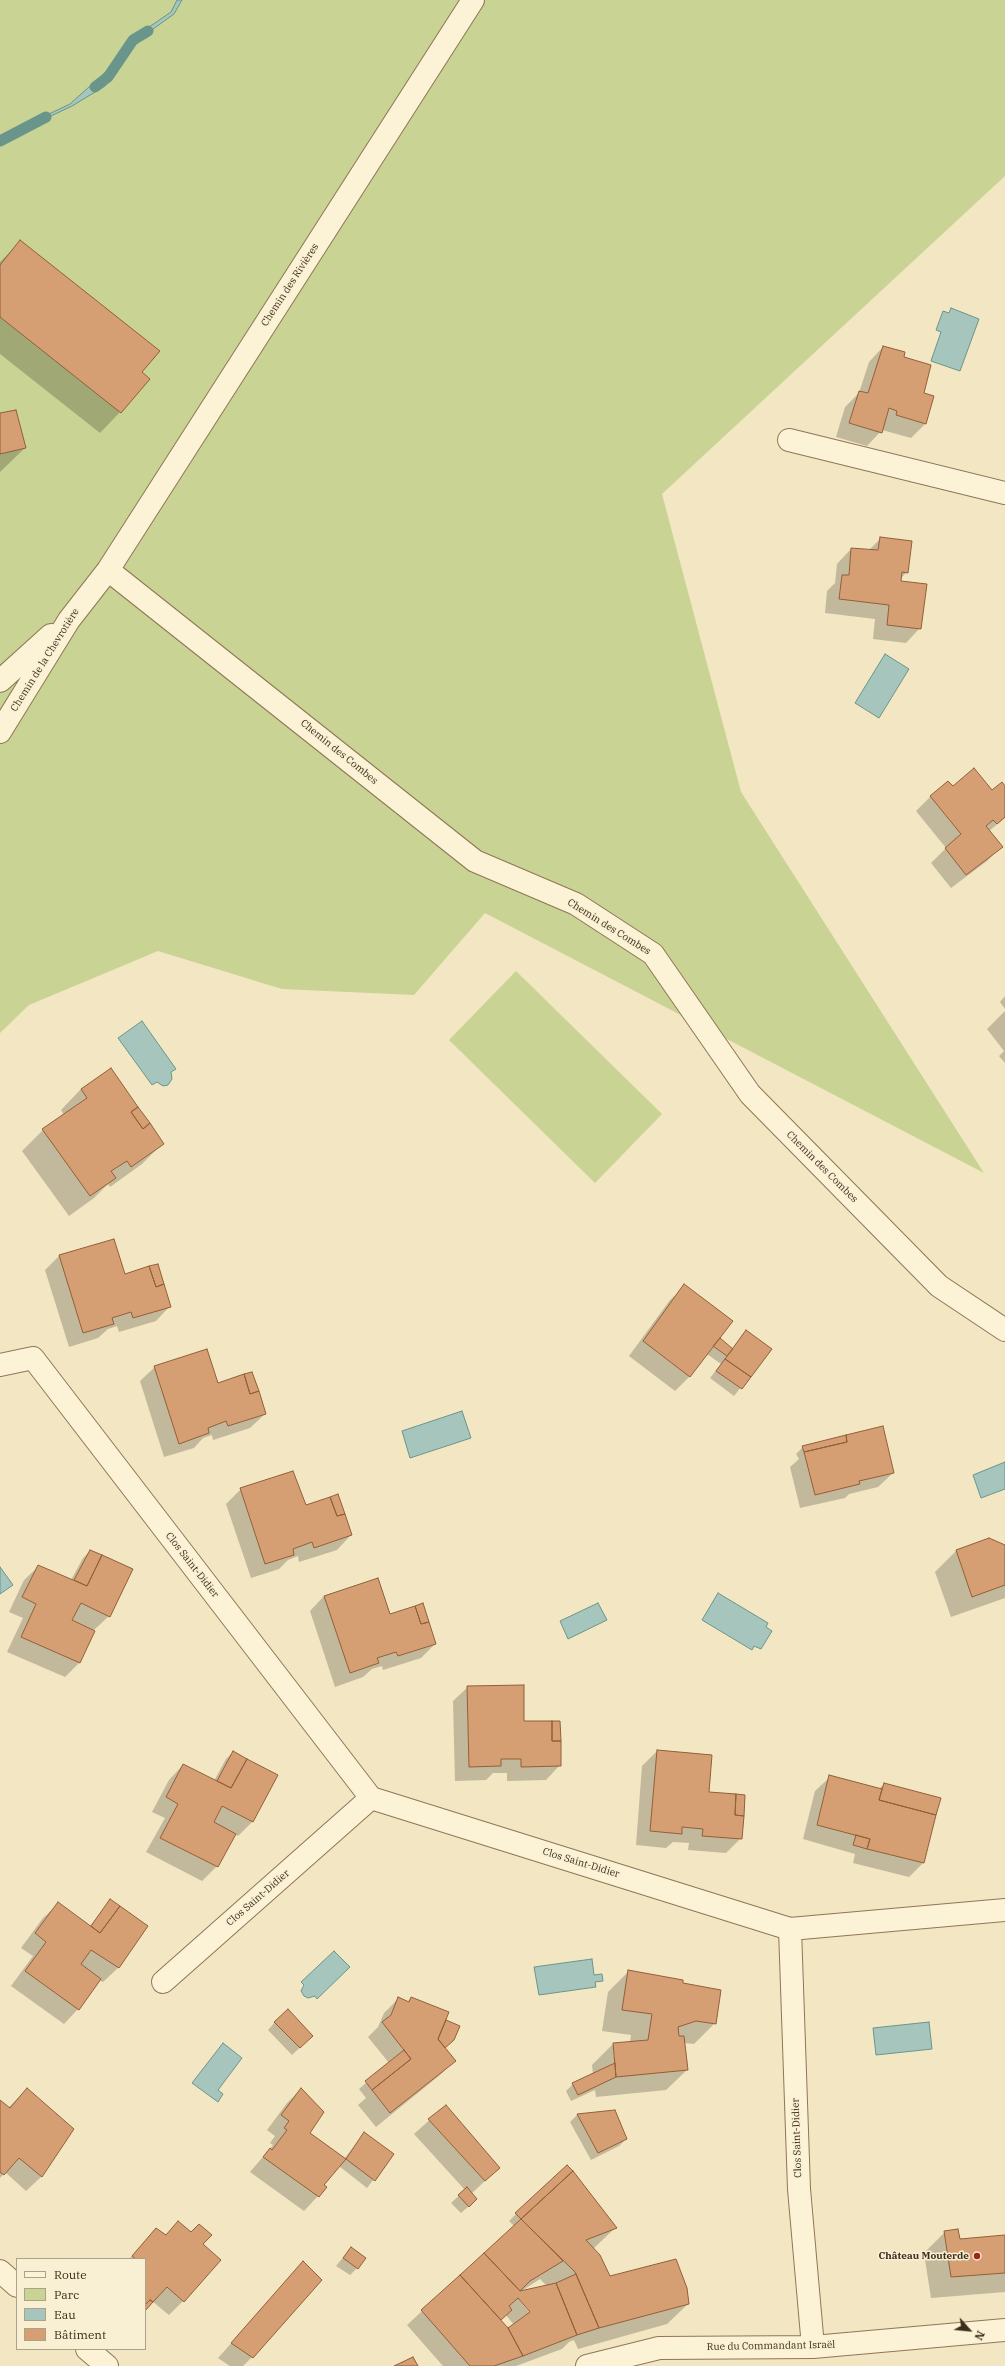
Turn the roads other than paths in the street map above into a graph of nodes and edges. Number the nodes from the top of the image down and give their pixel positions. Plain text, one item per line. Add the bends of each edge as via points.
1 (473, 0) edge
2 (789, 440) dead end
3 (1005, 493) edge
4 (108, 570) junction
5 (69, 620) junction
6 (0, 681) edge
7 (0, 732) edge
8 (1005, 1330) edge
9 (0, 1365) edge
10 (371, 1798) junction
11 (1005, 1910) edge
12 (790, 1929) junction
13 (163, 1982) dead end
14 (0, 2271) edge
15 (16, 2285) edge
16 (1005, 2330) edge
17 (813, 2347) junction
18 (88, 2350) edge
19 (107, 2366) edge
20 (587, 2366) edge

1 - 4 street, Chemin des Rivières
2 - 3 street
4 - 5 street, Chemin de la Chevrotière
4 - 8 street, Chemin des Combes via 475,861 576,904 653,954 750,1094 939,1286
5 - 6 street
5 - 7 street, Chemin de la Chevrotière
9 - 10 street, Clos Saint-Didier via 32,1358
10 - 12 street, Clos Saint-Didier
10 - 13 street, Clos Saint-Didier
11 - 12 street, Clos Saint-Didier
12 - 17 street, Clos Saint-Didier via 799,2189
14 - 15 street
16 - 17 street, Rue du Commandant Israël
17 - 20 street, Rue du Commandant Israël via 659,2348
18 - 19 street

